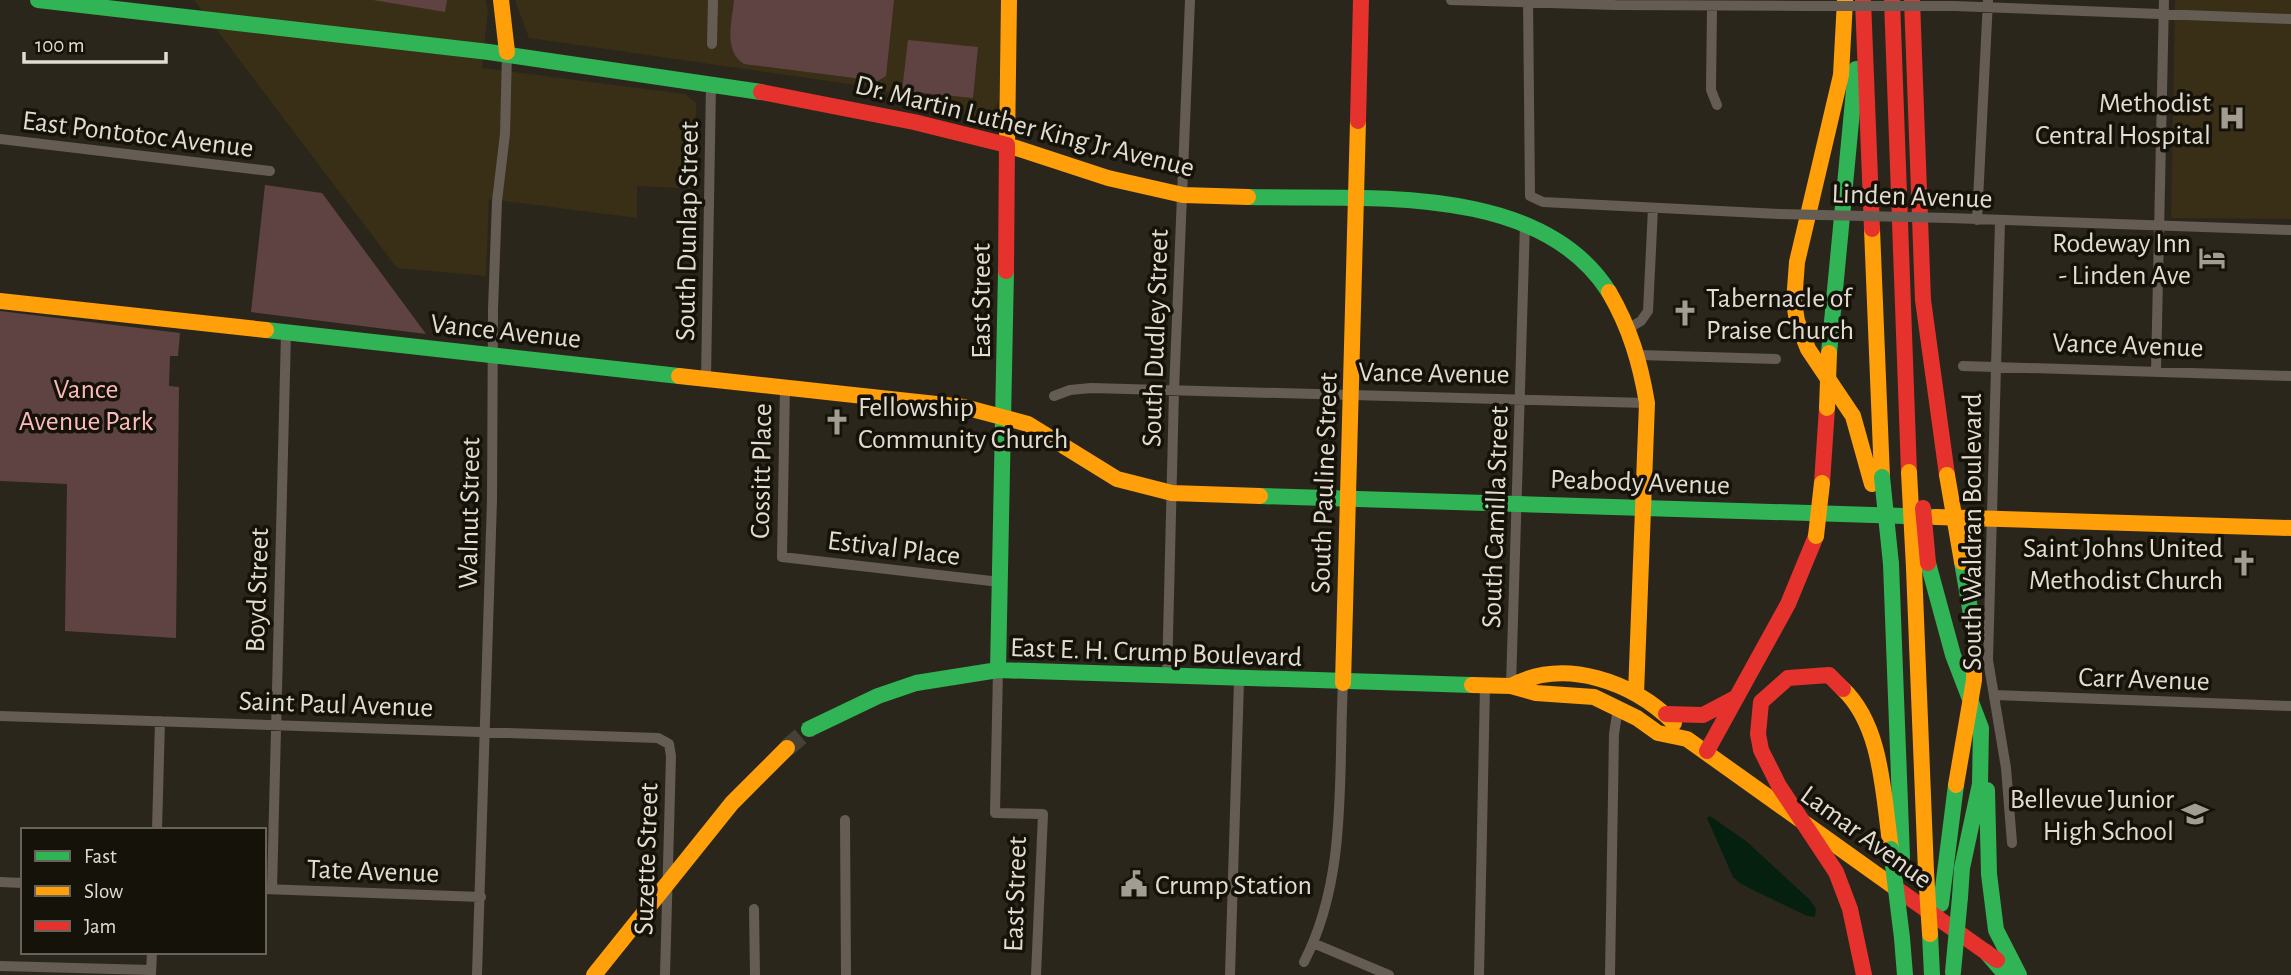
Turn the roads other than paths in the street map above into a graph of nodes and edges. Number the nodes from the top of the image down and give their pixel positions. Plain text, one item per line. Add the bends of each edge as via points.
1 (38, 0) edge
2 (501, 0) edge
3 (713, 0) edge
4 (1009, 0) edge
5 (1190, 0) edge
6 (1361, 0) edge
7 (1451, 0) edge
8 (1845, 0) edge
9 (1863, 0) edge
10 (1892, 0) edge
11 (1912, 0) edge
12 (1924, 0) edge
13 (2164, 0) edge
14 (1528, 1) edge
15 (1988, 3) edge
16 (1712, 6) junction
17 (2164, 12) junction
18 (2291, 19) edge
19 (1863, 30) junction
20 (712, 44) dead end
21 (507, 52) junction
22 (710, 84) junction
23 (1717, 105) dead end
24 (0, 139) edge
25 (1007, 145) junction
26 (1918, 155) junction
27 (270, 171) dead end
28 (1183, 195) junction
29 (1357, 200) junction
30 (1653, 208) junction
31 (1977, 220) junction
32 (2000, 221) junction
33 (1525, 223) junction
34 (2160, 227) junction
35 (2291, 230) edge
36 (0, 301) edge
37 (1629, 328) junction
38 (286, 333) junction
39 (492, 354) junction
40 (1639, 355) junction
41 (1776, 359) dead end
42 (1963, 366) dead end
43 (1995, 367) junction
44 (2156, 370) junction
45 (2291, 376) edge
46 (706, 378) junction
47 (785, 386) junction
48 (1174, 391) junction
49 (1054, 396) dead end
50 (1352, 397) junction
51 (1520, 400) junction
52 (1647, 403) junction
53 (1005, 417) junction
54 (1877, 480) junction
55 (1172, 493) junction
56 (1349, 499) junction
57 (1516, 503) junction
58 (1644, 507) junction
59 (1992, 518) junction
60 (2291, 528) edge
61 (782, 557) joint
62 (1921, 565) junction
63 (1000, 582) junction
64 (998, 670) junction
65 (1167, 677) junction
66 (1239, 681) junction
67 (1343, 684) junction
68 (1485, 686) junction
69 (1511, 686) junction
70 (1636, 694) junction
71 (1741, 694) junction
72 (1995, 695) junction
73 (2291, 706) edge
74 (1618, 708) junction
75 (1666, 714) junction
76 (0, 716) edge
77 (160, 721) junction
78 (275, 724) junction
79 (1981, 728) junction
80 (809, 729) tunnel mouth
81 (484, 731) junction
82 (1687, 739) junction
83 (669, 744) joint
84 (787, 748) tunnel mouth
85 (1707, 751) junction
86 (845, 820) dead end
87 (157, 828) edge
88 (1814, 833) junction
89 (2012, 843) dead end
90 (1897, 853) junction
91 (668, 881) junction
92 (0, 882) edge
93 (21, 883) edge
94 (268, 889) edge
95 (481, 897) junction
96 (754, 909) dead end
97 (1930, 934) junction
98 (1313, 943) junction
99 (1986, 952) junction
100 (152, 954) edge
101 (1304, 962) dead end
102 (0, 966) edge
103 (151, 972) edge
104 (1953, 973) edge
105 (477, 975) edge
106 (594, 975) edge
107 (665, 975) edge
108 (755, 975) edge
109 (846, 975) edge
110 (1037, 975) edge
111 (1230, 975) edge
112 (1389, 975) edge
113 (1479, 975) edge
114 (1610, 975) edge
115 (1864, 975) edge
116 (1905, 975) edge
117 (1932, 975) edge
118 (2006, 975) edge
119 (2018, 975) edge

1 - 21 main road, Dr. Martin Luther King Jr Avenue
2 - 21 main road
3 - 20 street
4 - 25 main road, East Street
5 - 28 street, South Dudley Street
6 - 29 main road, South Pauline Street
7 - 14 street
8 - 54 main road via 1847,40 1797,260 1793,300 1801,339 1850,408
9 - 19 main road
10 - 62 main road, bridge via 1905,369
11 - 26 main road
12 - 26 main road
13 - 17 street
14 - 16 street
14 - 30 street, Linden Avenue via 1528,192 1543,202
15 - 16 street, bridge
15 - 17 street
15 - 31 street
16 - 23 street via 1711,90
17 - 18 street
17 - 34 street
19 - 54 main road
19 - 71 main road, bridge via 1853,85 1816,536 1788,604
21 - 22 main road, Dr. Martin Luther King Jr Avenue
21 - 39 street, Walnut Street
22 - 25 main road, Dr. Martin Luther King Jr Avenue via 916,120
22 - 46 street, South Dunlap Street
24 - 27 street, East Pontotoc Avenue
25 - 28 main road, Dr. Martin Luther King Jr Avenue via 1108,178
25 - 53 main road, East Street
26 - 97 main road, bridge via 1923,300 1973,632 1973,680 1941,904
28 - 29 main road, Dr. Martin Luther King Jr Avenue
28 - 48 street, South Dudley Street
29 - 33 main road, Dr. Martin Luther King Jr Avenue via 1438,202 1494,211
29 - 50 main road, South Pauline Street
30 - 31 street, Linden Avenue, bridge
30 - 37 street via 1648,311
31 - 32 street, Linden Avenue
32 - 34 street, Linden Avenue
32 - 43 street, South Waldran Boulevard
33 - 37 main road, Dr. Martin Luther King Jr Avenue via 1585,263 1610,293
33 - 51 street, South Camilla Street
34 - 35 street, Linden Avenue
34 - 44 street
36 - 38 main road, Vance Avenue
37 - 40 main road, Dr. Martin Luther King Jr Avenue
38 - 39 main road, Vance Avenue
38 - 78 street, Boyd Street
39 - 46 main road, Vance Avenue
39 - 81 street, Walnut Street
40 - 41 street
40 - 52 main road, Dr. Martin Luther King Jr Avenue
42 - 43 street, Vance Avenue
43 - 44 street, Vance Avenue
43 - 59 street, South Waldran Boulevard
44 - 45 street, Vance Avenue
46 - 47 main road, Vance Avenue
47 - 53 main road, Vance Avenue via 964,407
47 - 61 street, Cossitt Place
48 - 49 street, Vance Avenue via 1079,388
48 - 50 street, Vance Avenue
48 - 55 street, South Dudley Street
50 - 51 street, Vance Avenue
50 - 56 main road, South Pauline Street
51 - 52 street, Vance Avenue
51 - 57 street, South Camilla Street
52 - 58 main road, Dr. Martin Luther King Jr Avenue
53 - 55 main road, Peabody Avenue via 1028,424 1117,479
53 - 63 main road, East Street
54 - 90 main road, bridge via 1894,660
55 - 56 main road, Peabody Avenue
55 - 65 street, South Dudley Street
56 - 57 main road, Peabody Avenue
56 - 67 main road, South Pauline Street
57 - 58 main road, Peabody Avenue
57 - 69 street, South Camilla Street
58 - 59 main road, Peabody Avenue
58 - 70 main road, Dr. Martin Luther King Jr Avenue
59 - 60 main road, Peabody Avenue
59 - 72 street, South Waldran Boulevard via 1988,660
61 - 63 street, Estival Place
62 - 79 main road
62 - 97 main road, bridge
63 - 64 main road, East Street
64 - 65 main road, East E. H. Crump Boulevard
64 - 80 main road, East E. H. Crump Boulevard via 916,683
64 - 110 street, East Street via 995,813 1043,814
65 - 66 main road, East E. H. Crump Boulevard
66 - 67 main road, East E. H. Crump Boulevard
66 - 111 street
67 - 68 main road, East E. H. Crump Boulevard
67 - 98 street, South Pauline Street via 1332,878
68 - 69 main road, East E. H. Crump Boulevard
68 - 113 street
69 - 70 main road, East E. H. Crump Boulevard via 1536,675 1578,675 1600,678
69 - 74 main road, East E. H. Crump Boulevard via 1536,693 1594,697
70 - 75 main road, East E. H. Crump Boulevard
71 - 75 main road via 1702,716
71 - 85 main road
72 - 73 street, Carr Avenue
72 - 89 street, South Waldran Boulevard
74 - 82 main road, East E. H. Crump Boulevard via 1658,733
74 - 114 street
75 - 82 main road, East E. H. Crump Boulevard
76 - 77 street, Saint Paul Avenue
77 - 78 street, Saint Paul Avenue
77 - 87 street
78 - 81 street, Saint Paul Avenue
78 - 94 street, Boyd Street
79 - 104 main road, bridge via 1980,784 1962,868
79 - 119 main road via 1996,930
81 - 83 street, Saint Paul Avenue via 658,738
81 - 95 street, Walnut Street
82 - 85 main road, Lamar Avenue
83 - 91 street, Suzette Street
84 - 91 main road via 732,803
85 - 88 main road, Lamar Avenue
86 - 109 street
88 - 90 main road via 1770,772 1758,734 1761,702 1788,678 1829,675 1857,702 1875,747
88 - 99 main road, Lamar Avenue
88 - 115 main road via 1849,901
90 - 116 main road, bridge
91 - 106 main road
91 - 107 street, Suzette Street
92 - 93 street
94 - 95 street, Tate Avenue
95 - 105 street, Walnut Street
96 - 108 street
97 - 117 main road
98 - 101 street, South Pauline Street
98 - 112 street
99 - 118 main road
99 - 119 main road, Lamar Avenue
100 - 103 street
102 - 103 street

